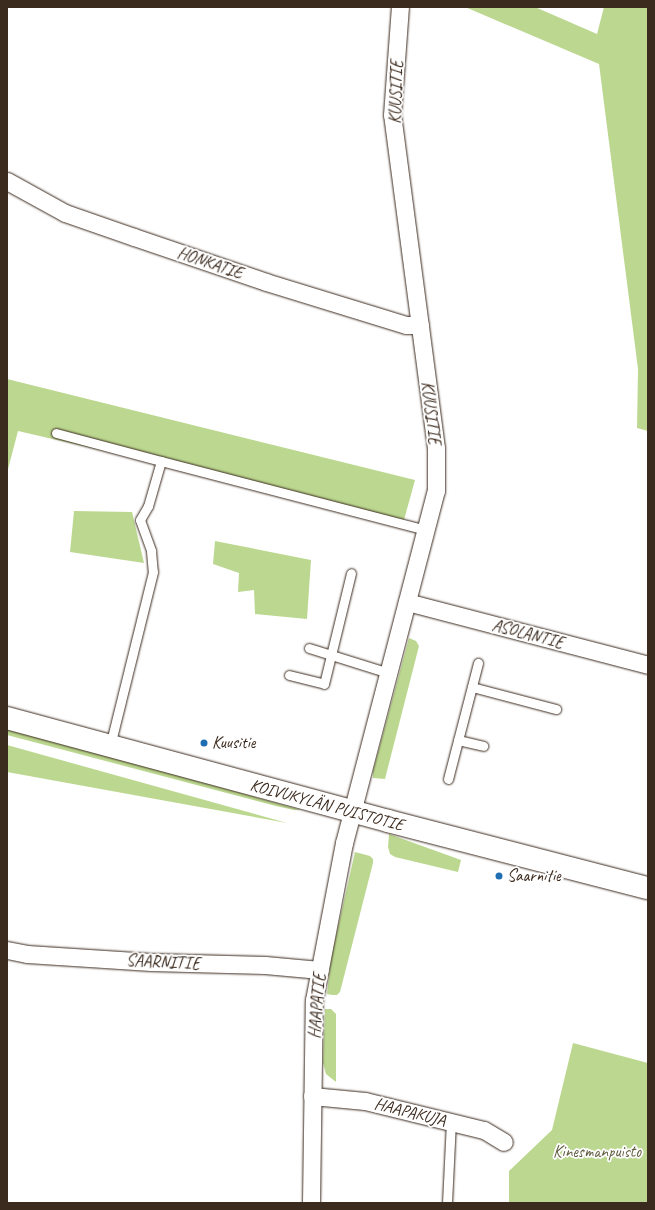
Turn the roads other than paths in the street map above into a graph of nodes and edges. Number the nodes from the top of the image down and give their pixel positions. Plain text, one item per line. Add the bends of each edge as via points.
1 (400, 7) edge
2 (7, 181) edge
3 (420, 325) junction
4 (56, 433) dead end
5 (161, 461) junction
6 (425, 530) junction
7 (351, 573) dead end
8 (407, 602) junction
9 (309, 648) dead end
10 (331, 655) junction
11 (478, 663) dead end
12 (648, 666) edge
13 (389, 673) junction
14 (289, 675) dead end
15 (472, 688) junction
16 (556, 709) dead end
17 (7, 718) edge
18 (458, 740) junction
19 (110, 746) junction
20 (483, 746) dead end
21 (448, 779) dead end
22 (352, 811) junction
23 (648, 888) edge
24 (7, 950) edge
25 (320, 970) junction
26 (312, 1096) junction
27 (451, 1122) junction
28 (504, 1142) dead end
29 (311, 1203) edge
30 (447, 1203) edge

1 - 3 street, KUUSITIE via 392,115
2 - 3 street, HONKATIE via 65,213 266,282 406,325
3 - 6 street, KUUSITIE via 436,448 436,491
4 - 5 lane
5 - 6 lane
5 - 19 lane via 148,506 140,520 150,551 153,572
6 - 8 street, KUUSITIE
7 - 10 lane
8 - 12 street, ASOLANTIE
8 - 13 street, KUUSITIE
9 - 10 lane
10 - 13 lane
10 - 14 lane via 324,684
11 - 15 lane
13 - 22 street, KUUSITIE
15 - 16 lane
15 - 18 lane
17 - 19 street, KOIVUKYLÄN PUISTOTIE
18 - 20 lane
18 - 21 lane
19 - 22 street, KOIVUKYLÄN PUISTOTIE
22 - 23 street, KOIVUKYLÄN PUISTOTIE
22 - 25 street, HAAPATIE
24 - 25 street, SAARNITIE via 27,954 152,962 265,965
25 - 26 street, HAAPATIE via 314,1000
26 - 27 street, HAAPAKUJA via 365,1101
26 - 29 street, HAAPATIE
27 - 28 street, HAAPAKUJA via 484,1130
27 - 30 lane

